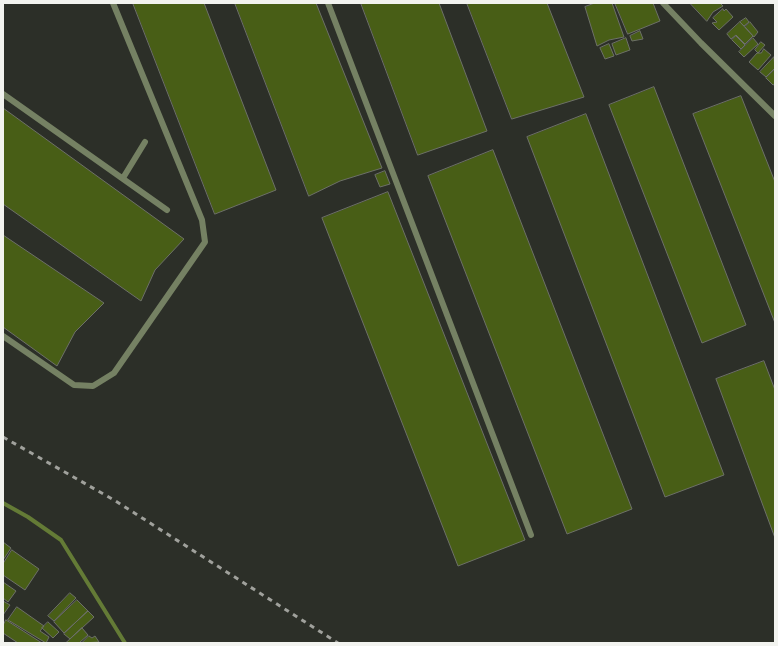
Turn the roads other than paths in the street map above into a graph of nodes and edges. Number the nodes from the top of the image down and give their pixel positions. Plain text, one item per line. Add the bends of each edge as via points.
1 (113, 3) edge
2 (328, 3) edge
3 (663, 3) edge
4 (3, 94) edge
5 (775, 116) edge
6 (145, 142) dead end
7 (123, 178) junction
8 (166, 210) dead end
9 (3, 336) edge
10 (531, 535) dead end

1 - 9 lane via 202,220 205,242 114,373 93,386 74,385
2 - 10 lane
3 - 5 lane
4 - 7 lane
6 - 7 lane
7 - 8 lane

